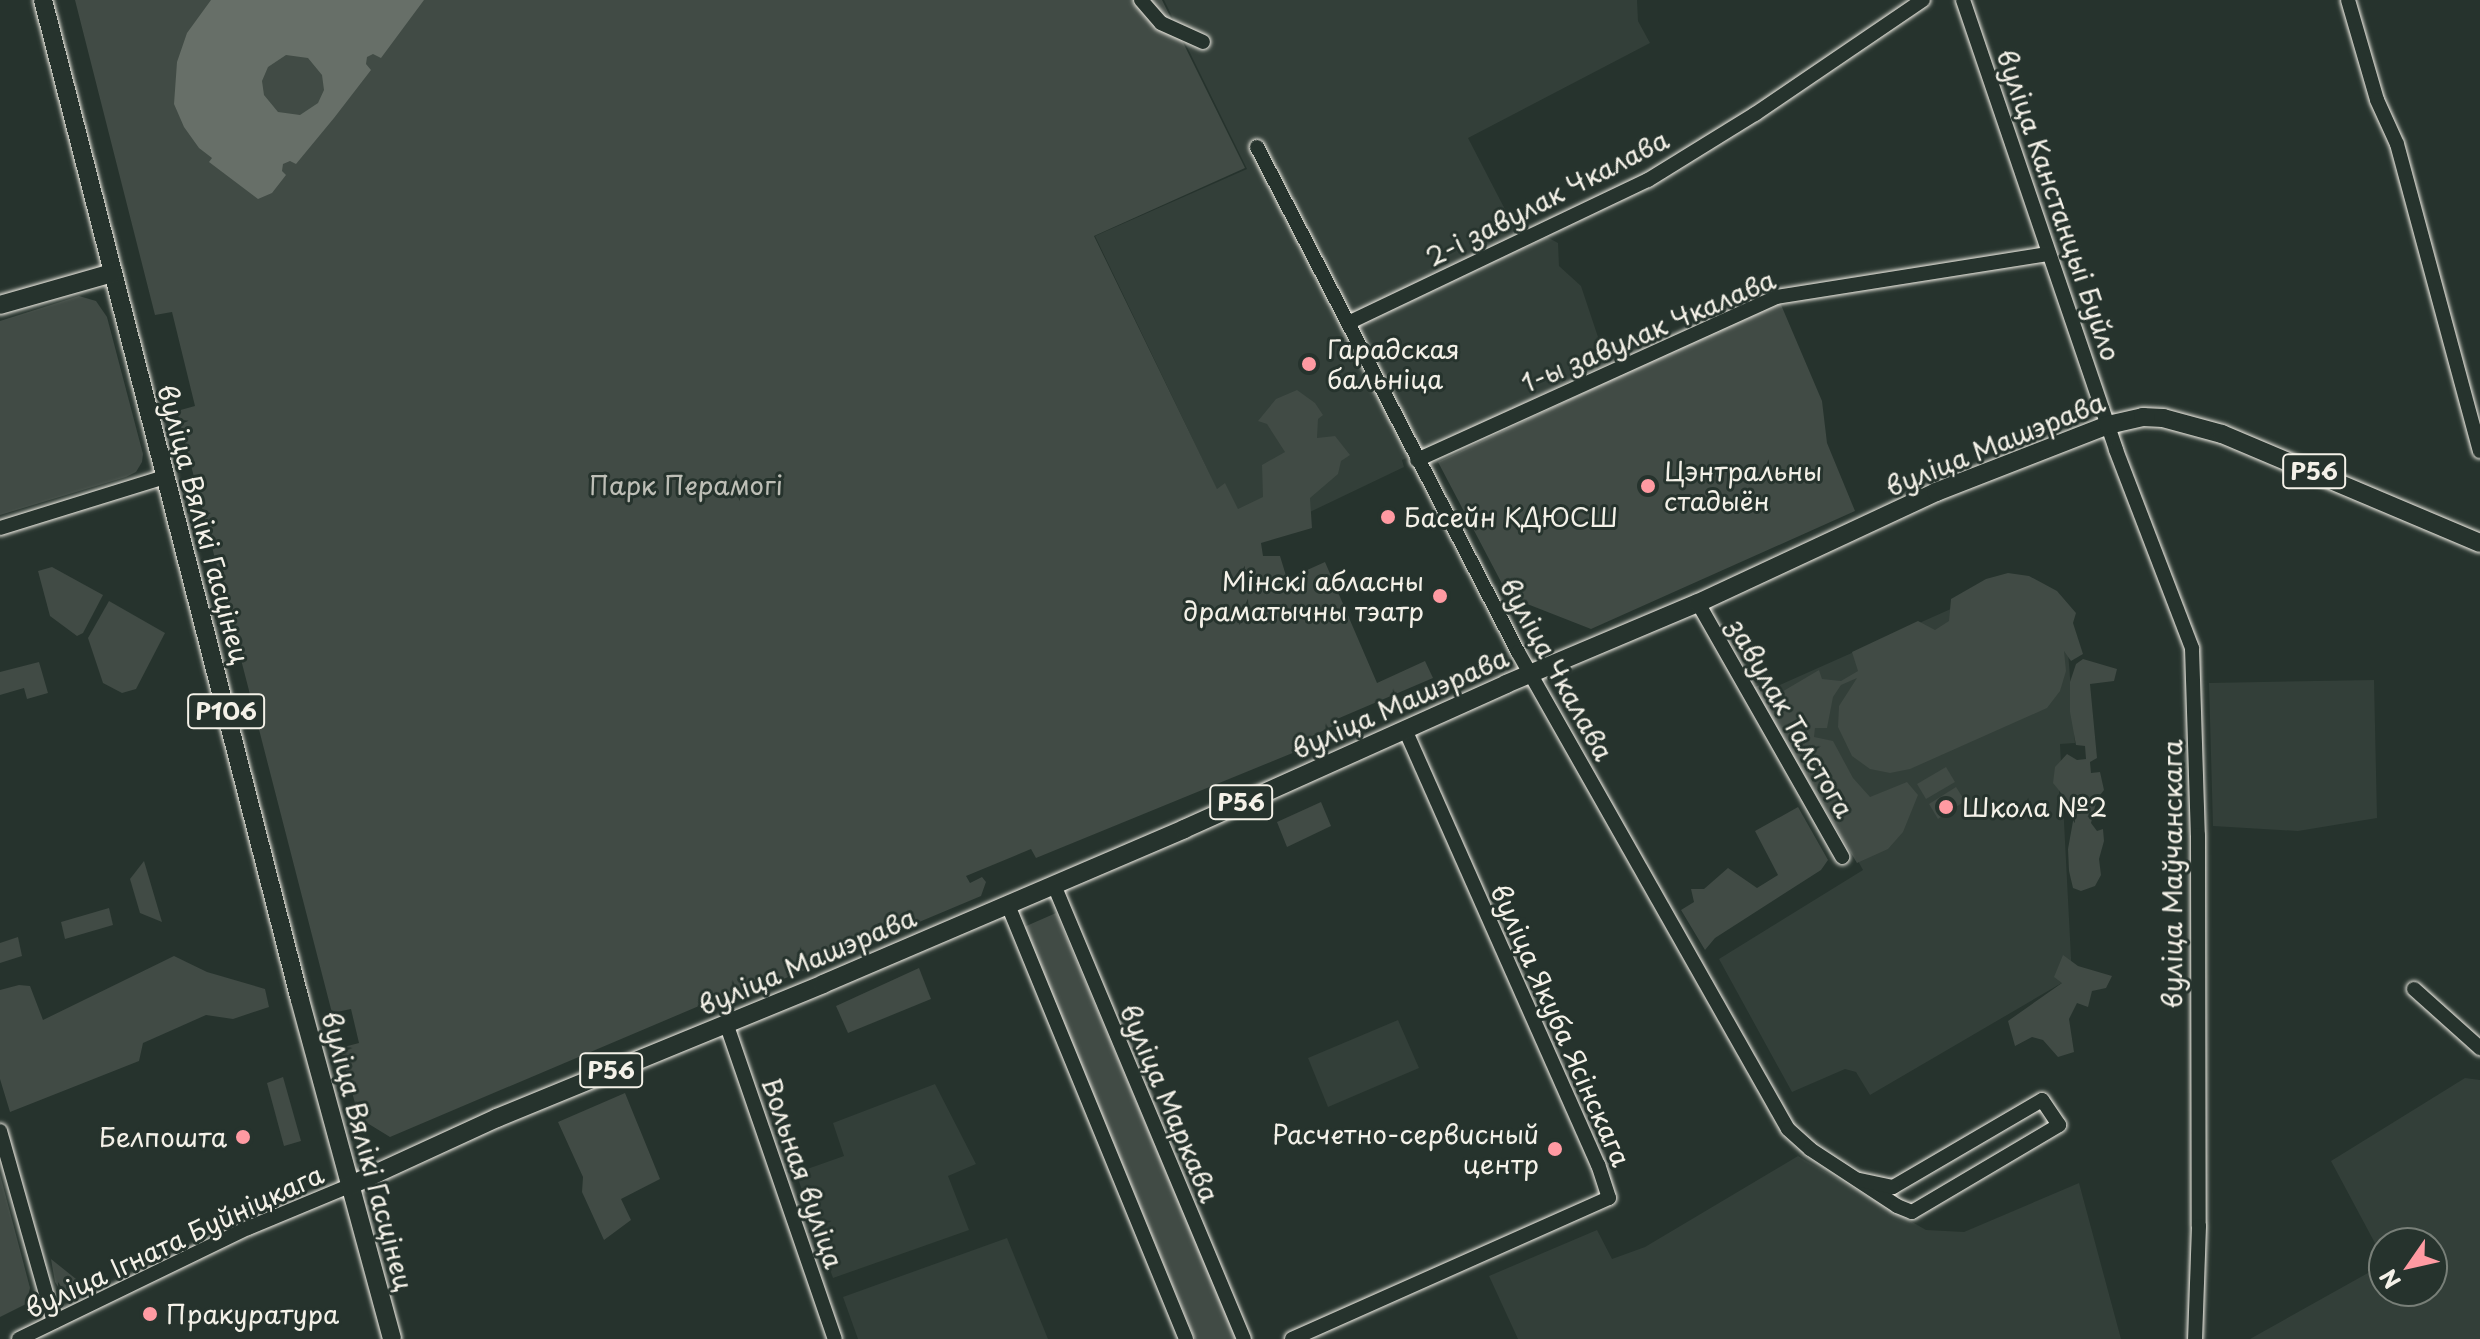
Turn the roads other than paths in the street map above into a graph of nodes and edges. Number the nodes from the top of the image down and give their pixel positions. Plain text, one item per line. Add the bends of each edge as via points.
1 (43, 0) edge
2 (1141, 0) edge
3 (1923, 0) edge
4 (1963, 0) edge
5 (2348, 0) edge
6 (1203, 42) dead end
7 (1257, 147) dead end
8 (2049, 254) junction
9 (112, 273) junction
10 (0, 305) edge
11 (1348, 323) junction
12 (2108, 425) junction
13 (2480, 451) edge
14 (1415, 456) junction
15 (165, 477) junction
16 (0, 528) edge
17 (2480, 543) edge
18 (1698, 603) junction
19 (1530, 674) junction
20 (1405, 729) junction
21 (1842, 857) dead end
22 (1054, 885) junction
23 (1008, 905) junction
24 (2414, 989) dead end
25 (726, 1023) junction
26 (2480, 1048) edge
27 (0, 1131) edge
28 (1859, 1180) junction
29 (349, 1186) junction
30 (54, 1322) junction
31 (19, 1339) edge
32 (392, 1339) edge
33 (835, 1339) edge
34 (1186, 1339) edge
35 (1244, 1339) edge
36 (1292, 1339) edge
37 (2195, 1339) edge

1 - 9 main road, вуліца Вялікі Гасцінец / Р106
2 - 6 street via 1161,23
3 - 11 street, 2-і завулак Чкалава via 1648,180
4 - 8 street, вуліца Канстанцыі Буйло
5 - 13 street via 2377,100 2397,144
7 - 11 street, вуліца Чкалава
8 - 12 street, вуліца Канстанцыі Буйло
8 - 14 street, 1-ы завулак Чкалава via 1776,297
9 - 10 main road
9 - 15 main road, вуліца Вялікі Гасцінец / Р106
11 - 14 street, вуліца Чкалава
12 - 17 main road, вуліца Машэрава / Р56 via 2163,418 2222,434
12 - 18 main road, вуліца Машэрава / Р56 via 1936,492
12 - 37 street, вуліца Маўчанскага via 2192,648 2198,835
14 - 19 street, вуліца Чкалава
15 - 16 street
15 - 29 main road, вуліца Вялікі Гасцінец / Р106
18 - 19 main road, вуліца Машэрава / Р56
18 - 21 street, завулак Талстога
19 - 20 main road, вуліца Машэрава / Р56
19 - 28 street, вуліца Чкалава via 1788,1129
20 - 22 main road, вуліца Машэрава / Р56
20 - 36 street, вуліца Якуба Ясінскага via 1609,1198
22 - 23 main road, вуліца Машэрава / Р56
22 - 35 street, вуліца Маркава
23 - 25 main road, вуліца Машэрава / Р56
23 - 34 street
24 - 26 street
25 - 29 main road, вуліца Машэрава / Р56
25 - 33 street, Вольная вуліца
27 - 30 street
28 - 28 street, вуліца Чкалава via 1912,1212 2059,1125 2042,1100 1893,1187
29 - 30 street, вуліца Ігната Буйніцкага via 248,1228
29 - 32 main road, вуліца Вялікі Гасцінец / Р106
30 - 31 street, вуліца Ігната Буйніцкага

